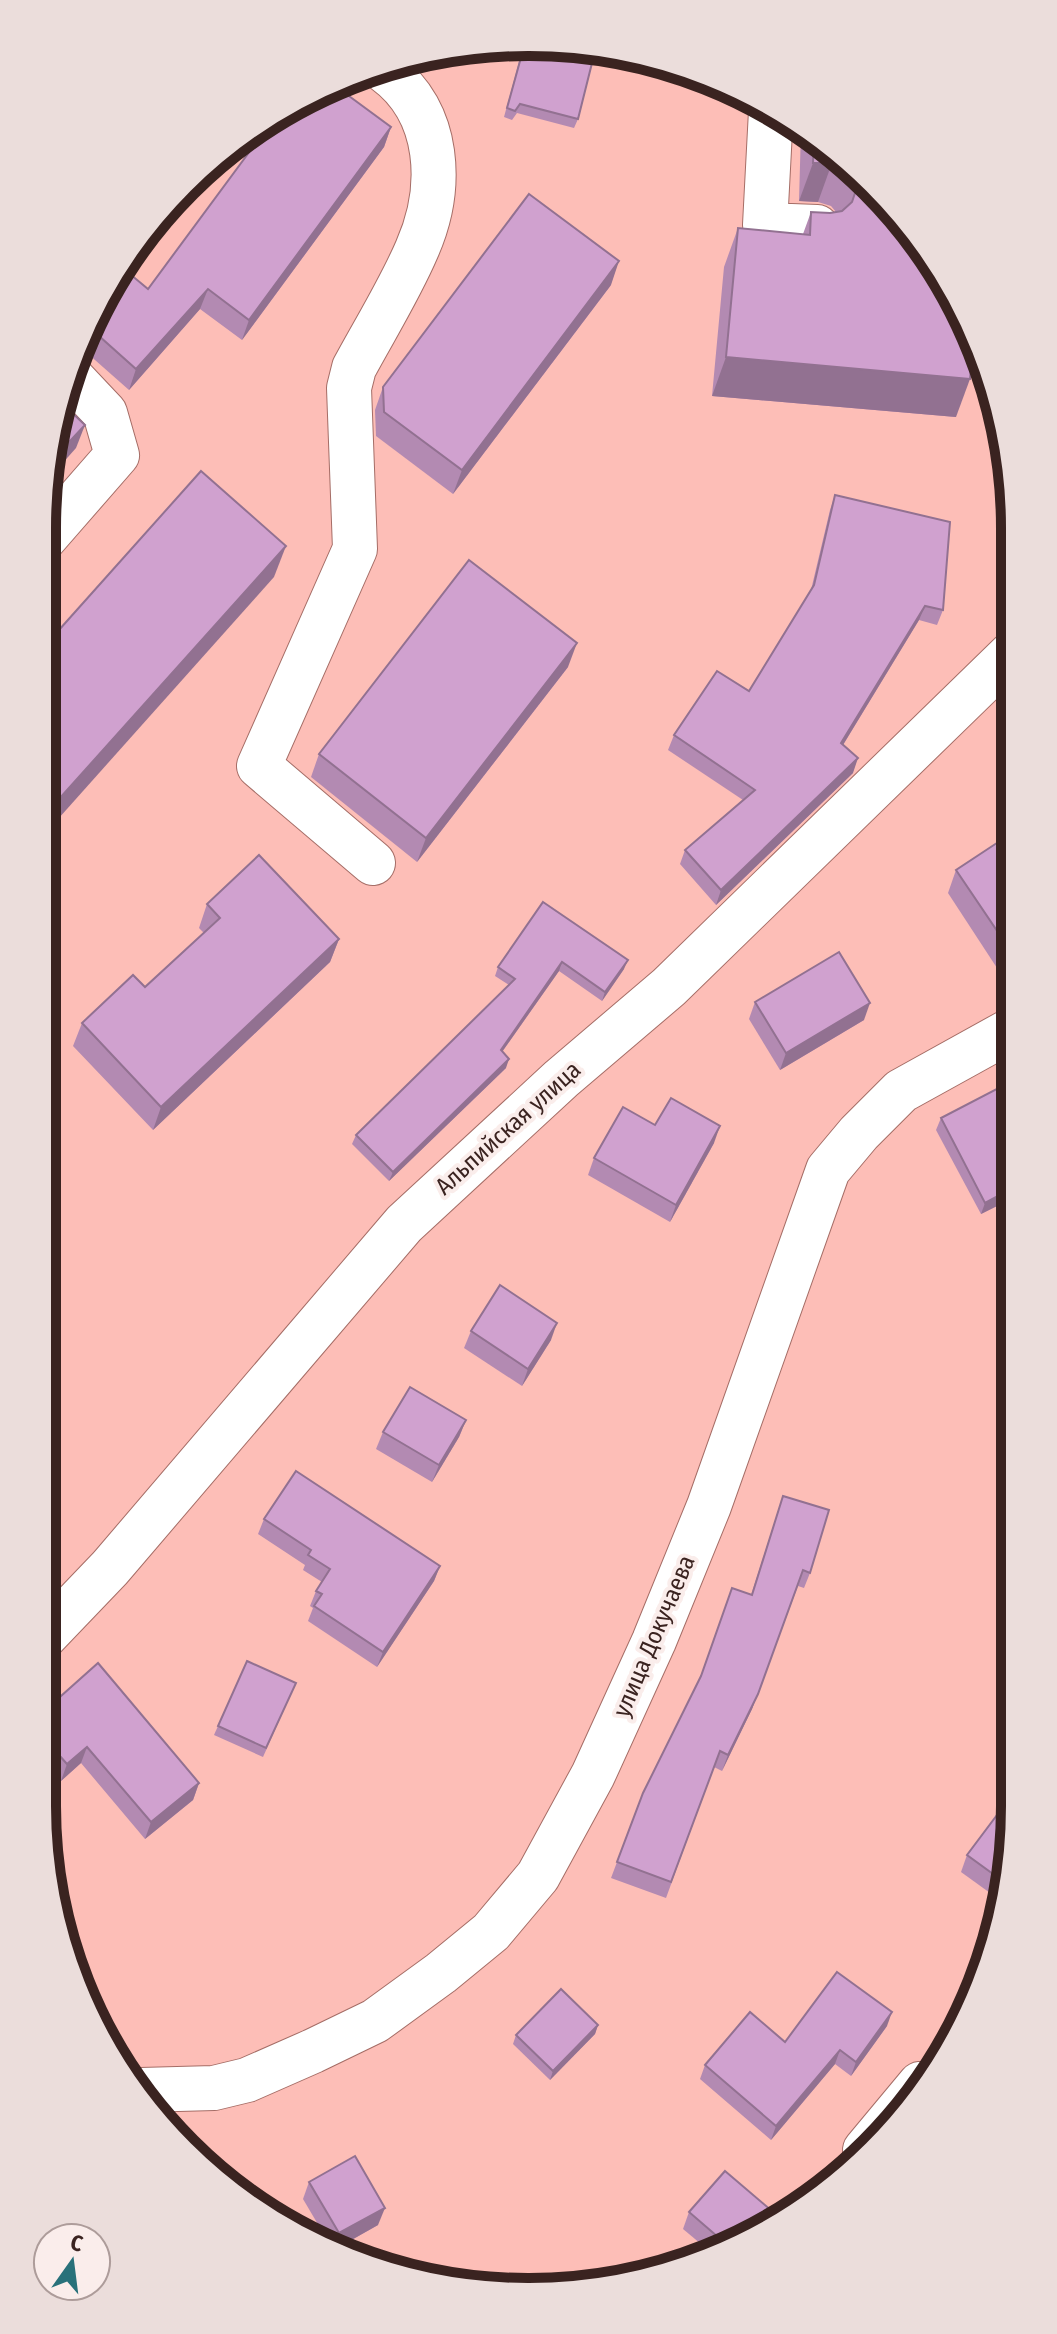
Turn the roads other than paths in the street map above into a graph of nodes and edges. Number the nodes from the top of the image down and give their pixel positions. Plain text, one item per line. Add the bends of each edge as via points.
1 (392, 76) edge
2 (770, 123) edge
3 (817, 227) edge
4 (79, 385) edge
5 (56, 525) edge
6 (1001, 664) edge
7 (373, 863) dead end
8 (1001, 1036) edge
9 (56, 1624) edge
10 (152, 2090) edge

1 - 7 street via 420,110 431,137 429,211 418,247 354,368 349,388 355,549 259,766
2 - 3 street via 765,225
4 - 5 street via 105,413 117,455
6 - 9 street, Альпийская улица via 669,987 404,1224
8 - 10 street, улица Докучаева via 901,1091 828,1170 709,1506 654,1641 593,1775 538,1876 491,1932 375,2021 247,2080 214,2088

